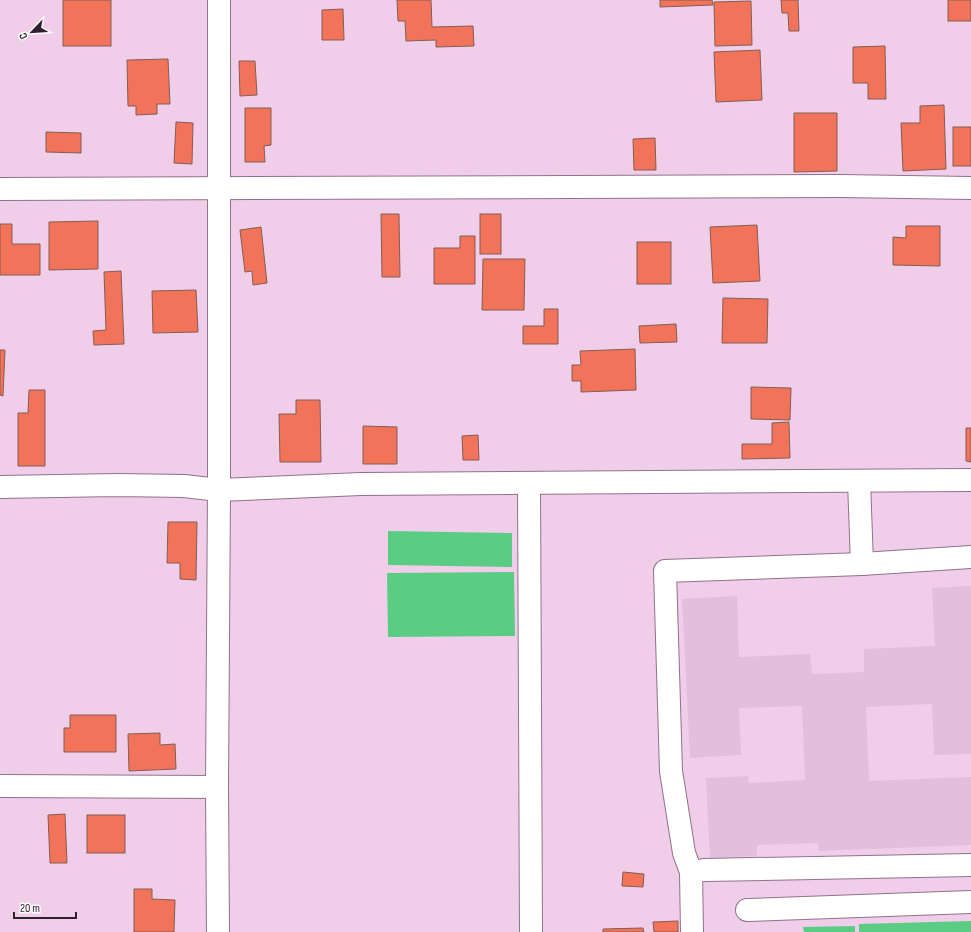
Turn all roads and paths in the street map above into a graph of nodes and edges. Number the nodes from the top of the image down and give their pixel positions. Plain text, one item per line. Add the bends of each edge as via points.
1 (219, 0) edge
2 (971, 188) edge
3 (218, 189) junction
4 (0, 190) edge
5 (971, 480) edge
6 (859, 481) junction
7 (529, 483) junction
8 (0, 487) edge
9 (219, 490) junction
10 (971, 557) edge
11 (862, 564) junction
12 (0, 786) edge
13 (217, 788) junction
14 (971, 865) edge
15 (691, 872) junction
16 (971, 902) edge
17 (748, 910) dead end
18 (218, 932) edge
19 (531, 932) edge
20 (692, 932) edge

1 - 3 street
2 - 3 street via 824,186
3 - 4 street
3 - 9 street
5 - 6 street
6 - 7 street
6 - 11 street
7 - 9 street via 361,484
7 - 19 street
8 - 9 street via 118,485 184,486
9 - 13 street
10 - 11 street
11 - 15 street via 665,571 670,772 684,853
12 - 13 street
13 - 18 street
14 - 15 street
15 - 20 street
16 - 17 street

